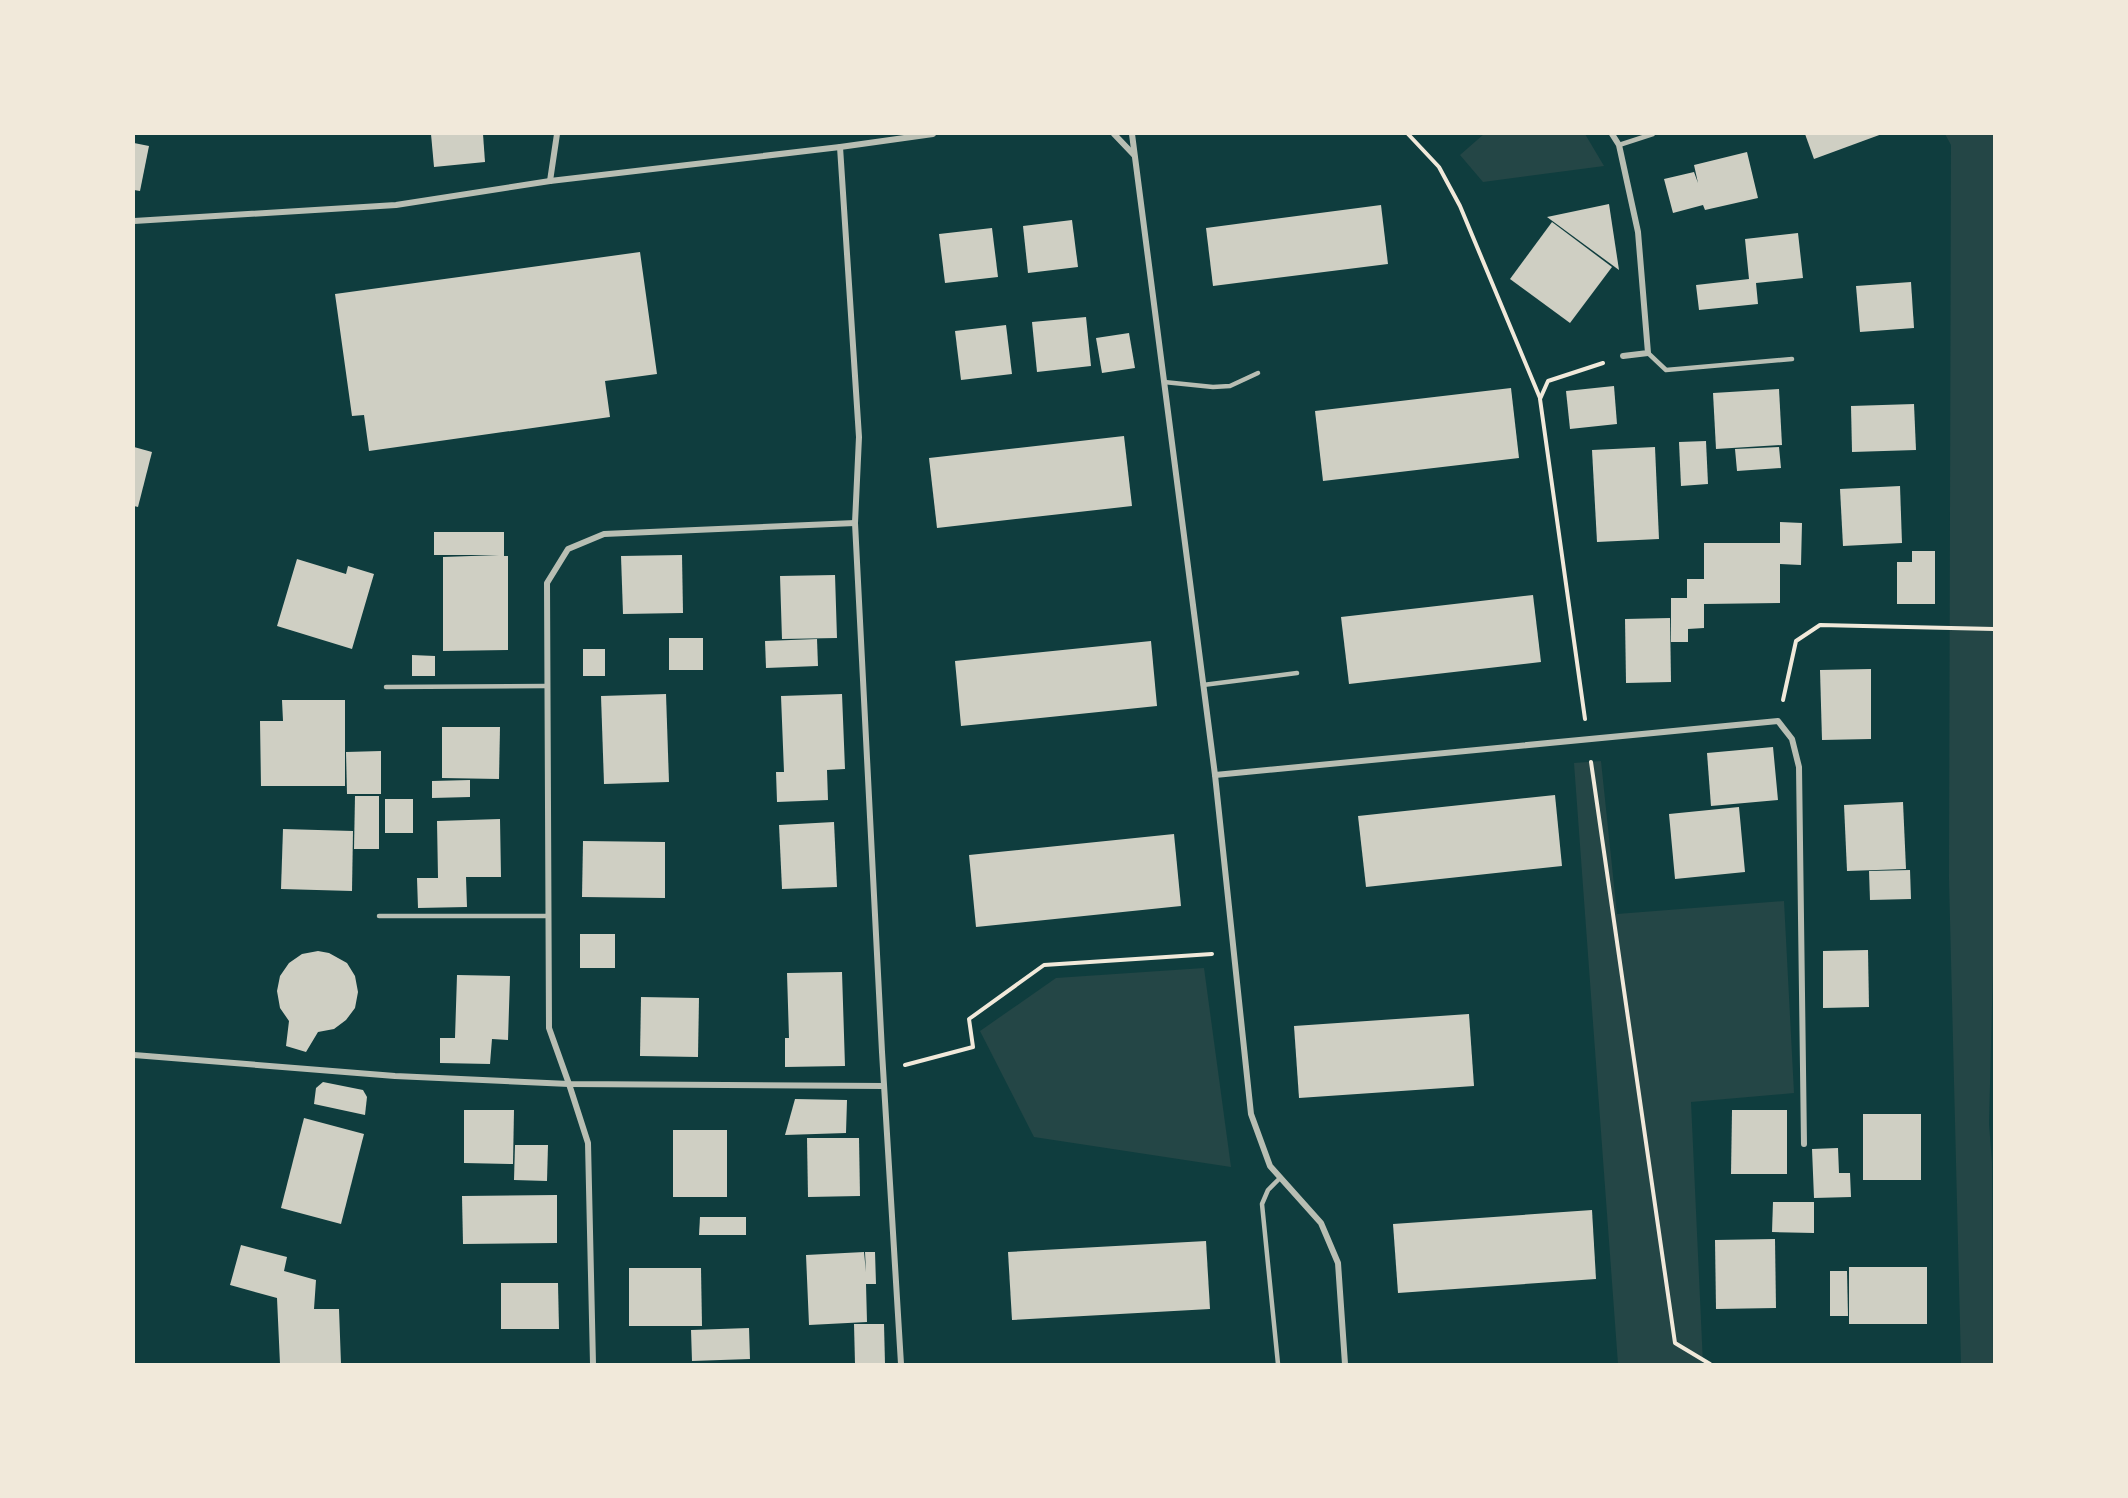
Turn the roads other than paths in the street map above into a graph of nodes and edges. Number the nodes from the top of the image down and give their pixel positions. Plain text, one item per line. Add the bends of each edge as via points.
1 (557, 134) edge
2 (933, 134) edge
3 (1114, 134) edge
4 (1132, 134) edge
5 (1612, 134) edge
6 (1653, 134) edge
7 (1618, 145) junction
8 (840, 147) junction
9 (1135, 155) junction
10 (550, 182) junction
11 (134, 220) edge
12 (1648, 353) junction
13 (1623, 356) road end
14 (1792, 359) dead end
15 (1258, 373) dead end
16 (1164, 382) junction
17 (855, 523) junction
18 (1297, 673) dead end
19 (1203, 685) junction
20 (547, 686) junction
21 (386, 687) dead end
22 (1215, 775) junction
23 (379, 916) dead end
24 (548, 916) junction
25 (134, 1055) edge
26 (569, 1084) junction
27 (884, 1086) junction
28 (1804, 1144) dead end
29 (1280, 1178) junction
30 (593, 1365) edge
31 (902, 1365) edge
32 (1278, 1365) edge
33 (1345, 1365) edge

1 - 10 street
2 - 8 street
3 - 9 street
4 - 9 street
5 - 7 street
6 - 7 lane
7 - 12 street via 1638,232
8 - 10 street
8 - 17 street via 859,437
9 - 16 street
10 - 11 street via 396,205
12 - 13 street
12 - 14 lane via 1666,370
15 - 16 lane via 1230,387
16 - 19 street
17 - 20 street via 604,534 568,549 547,584
17 - 27 street
18 - 19 lane
19 - 22 street
20 - 21 lane
20 - 24 street
22 - 28 street via 1778,721 1792,739 1799,767
22 - 29 street via 1251,1114 1270,1166
23 - 24 lane
24 - 26 street via 549,1028
25 - 26 street via 395,1076
26 - 27 street
26 - 30 street via 588,1143
27 - 31 street
29 - 32 lane via 1268,1190 1262,1204
29 - 33 street via 1321,1223 1338,1263

